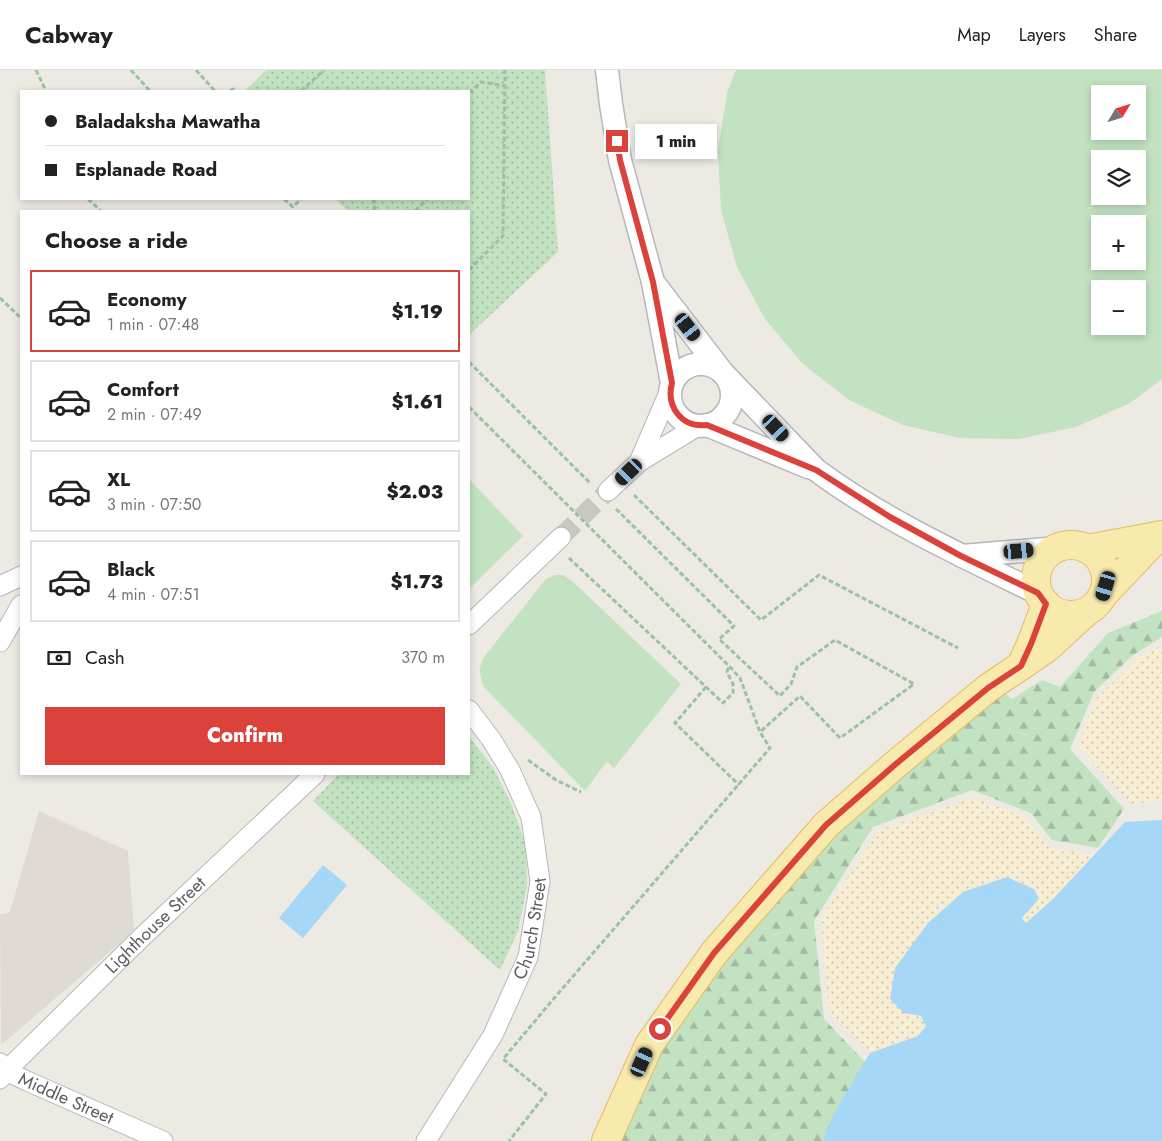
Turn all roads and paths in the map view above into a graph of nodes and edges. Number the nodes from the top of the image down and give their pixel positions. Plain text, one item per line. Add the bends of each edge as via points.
1 (36, 70) edge
2 (130, 70) edge
3 (196, 70) edge
4 (324, 70) edge
5 (505, 70) edge
6 (607, 70) edge
7 (505, 86) junction
8 (46, 90) edge
9 (149, 90) edge
10 (215, 90) edge
11 (302, 90) edge
12 (470, 92) edge
13 (89, 200) edge
14 (285, 200) edge
15 (300, 200) edge
16 (427, 200) edge
17 (100, 210) edge
18 (416, 210) edge
19 (470, 269) edge
20 (653, 282) junction
21 (0, 298) edge
22 (20, 317) edge
23 (722, 372) junction
24 (671, 386) junction
25 (470, 408) edge
26 (702, 426) junction
27 (639, 462) junction
28 (816, 470) junction
29 (608, 491) tunnel mouth
30 (634, 494) dead end
31 (1160, 536) edge
32 (557, 540) joint
33 (1058, 548) junction
34 (1087, 549) junction
35 (961, 556) junction
36 (20, 576) edge
37 (0, 586) edge
38 (1042, 599) junction
39 (1094, 604) junction
40 (20, 607) edge
41 (470, 624) edge
42 (734, 626) dead end
43 (0, 642) edge
44 (958, 648) dead end
45 (729, 666) junction
46 (1021, 666) junction
47 (706, 688) junction
48 (470, 711) edge
49 (760, 732) junction
50 (491, 739) junction
51 (314, 775) edge
52 (739, 785) junction
53 (581, 792) dead end
54 (2, 1071) edge
55 (163, 1141) edge
56 (426, 1141) edge
57 (509, 1141) edge
58 (606, 1141) edge

1 - 8 path
2 - 9 path
3 - 10 path
4 - 11 path
5 - 7 path
6 - 20 street via 620,160
7 - 12 path via 481,82
7 - 19 path via 503,236
13 - 17 path
14 - 15 path via 293,207
16 - 18 path
20 - 23 street
20 - 24 street
21 - 22 path
23 - 24 street via 709,365 694,364 681,371
23 - 26 street via 732,392 730,405 719,420
23 - 28 street
24 - 26 street via 670,398 676,414 682,420
24 - 27 street
25 - 45 path
26 - 27 street
26 - 28 street
27 - 29 street
28 - 35 street via 890,517
30 - 44 path via 761,620 819,575
31 - 34 main road
31 - 39 main road
32 - 41 street
32 - 47 path
33 - 34 main road via 1068,545
33 - 35 street
33 - 38 main road via 1048,553 1037,571 1036,582
34 - 39 main road via 1099,560 1106,575 1106,586
35 - 38 street
36 - 37 street
38 - 39 main road via 1065,615 1076,615
38 - 46 main road via 1031,644
39 - 46 main road via 1047,648
40 - 43 street
42 - 49 path via 719,639 780,696 791,684 797,667 836,640 914,684 840,738 800,696
45 - 47 path via 727,672 733,693 723,703
45 - 49 path via 740,678
46 - 58 main road via 988,688 826,825 714,953 649,1044
47 - 52 path via 675,723
48 - 50 street, Church Street
49 - 52 path via 770,748
50 - 53 path via 512,748 556,780
50 - 56 street, Church Street via 510,770 531,817 540,881 528,957 493,1035
51 - 54 street, Lighthouse Street
52 - 57 path via 503,1059 546,1094
54 - 55 street, Middle Street

